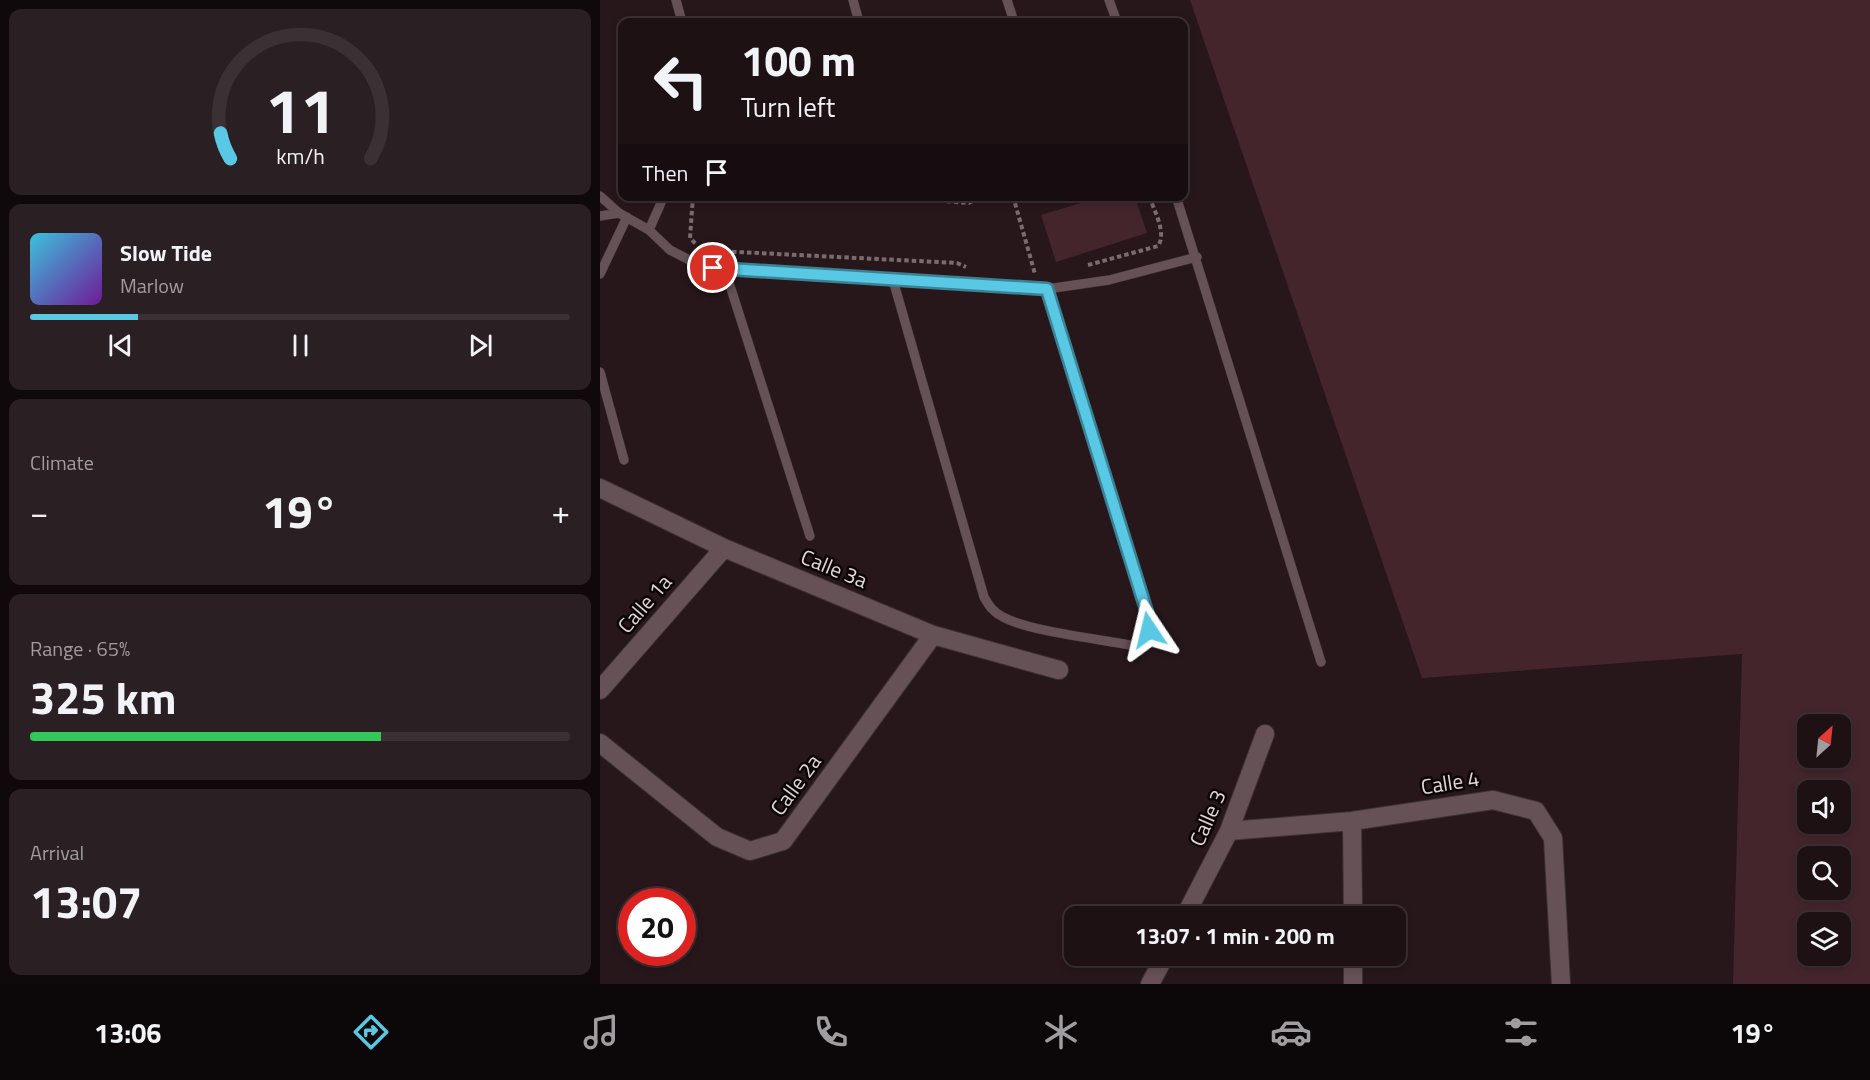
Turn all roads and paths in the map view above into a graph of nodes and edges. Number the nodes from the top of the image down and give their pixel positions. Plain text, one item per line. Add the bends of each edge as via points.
1 (676, 0) edge
2 (853, 0) edge
3 (1007, 0) edge
4 (1109, 0) edge
5 (681, 18) edge
6 (858, 18) edge
7 (1013, 18) edge
8 (1116, 18) edge
9 (600, 196) edge
10 (662, 201) edge
11 (693, 201) edge
12 (943, 201) edge
13 (972, 201) edge
14 (1014, 201) edge
15 (1151, 201) edge
16 (1178, 201) edge
17 (623, 215) junction
18 (600, 216) edge
19 (650, 230) junction
20 (701, 247) dead end
21 (706, 250) dead end
22 (1197, 257) junction
23 (1079, 267) dead end
24 (725, 270) junction
25 (972, 270) dead end
26 (1024, 273) dead end
27 (600, 274) edge
28 (1035, 274) junction
29 (1045, 274) dead end
30 (893, 280) junction
31 (1047, 289) junction
32 (600, 372) edge
33 (624, 460) dead end
34 (600, 488) edge
35 (810, 536) dead end
36 (724, 548) junction
37 (933, 634) junction
38 (1322, 662) dead end
39 (1059, 670) dead end
40 (600, 690) edge
41 (1265, 734) dead end
42 (600, 743) edge
43 (1352, 821) junction
44 (1229, 831) junction
45 (1190, 906) edge
46 (1353, 906) edge
47 (1160, 966) edge
48 (1353, 966) edge
49 (1150, 984) edge
50 (1353, 984) edge
51 (1561, 984) edge

1 - 5 lane
2 - 6 lane
3 - 7 lane
4 - 8 lane
9 - 17 lane
10 - 19 lane
11 - 20 path via 690,238
12 - 13 path
14 - 28 path
15 - 23 path via 1161,232 1158,246
16 - 22 lane
17 - 18 lane
17 - 19 lane
17 - 27 lane
19 - 24 lane via 670,250 686,259
21 - 25 path via 957,263
22 - 31 lane via 1109,280
22 - 38 lane
24 - 30 lane
24 - 35 lane
26 - 28 path
28 - 29 path
28 - 31 path
30 - 31 lane
30 - 31 lane via 990,608 1025,624 1136,645 1143,642 1150,622
32 - 33 lane
34 - 36 street, Calle 3a
36 - 37 street, Calle 3a
36 - 40 street, Calle 1a
37 - 39 street, Calle 3a
37 - 42 street, Calle 2a via 783,841 750,851 717,837
41 - 44 street, Calle 3
43 - 44 street, Calle 4
43 - 46 street
43 - 51 street, Calle 4 via 1493,800 1536,811 1553,838
44 - 45 street, Calle 3
47 - 49 street
48 - 50 street

